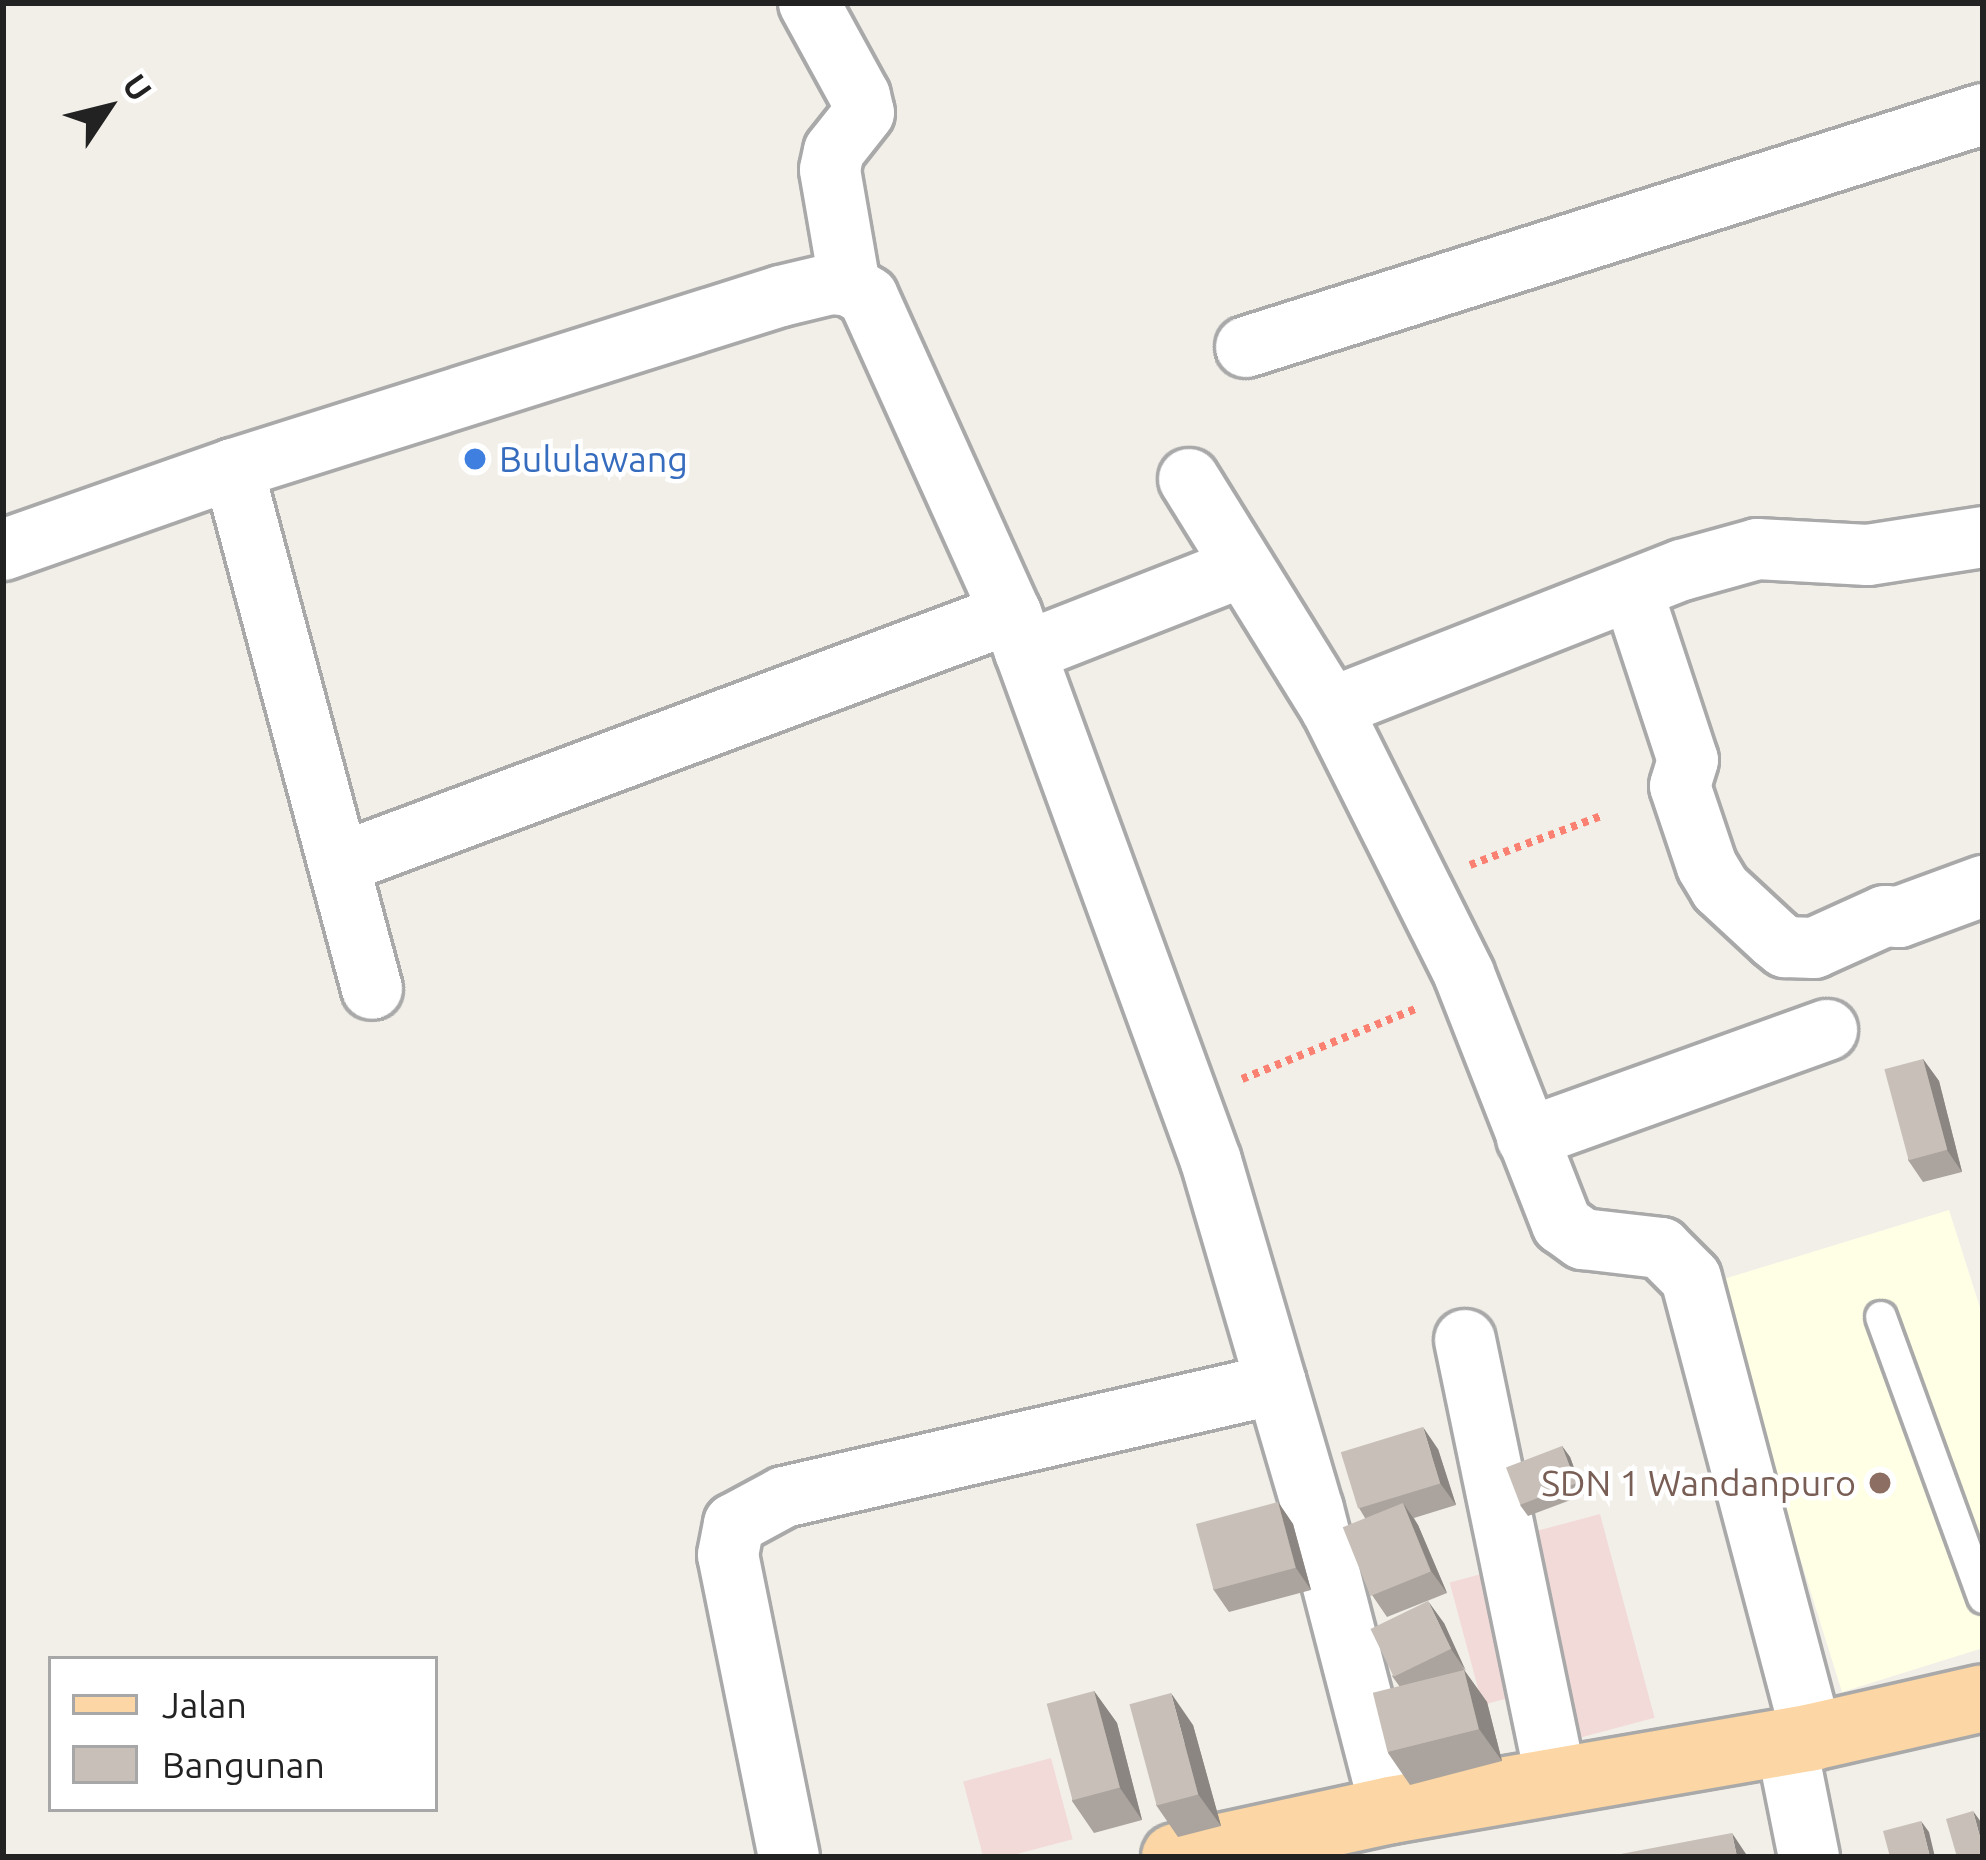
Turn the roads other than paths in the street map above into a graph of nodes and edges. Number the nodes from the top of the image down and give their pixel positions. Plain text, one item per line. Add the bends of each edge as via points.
1 (809, 3) edge
2 (1983, 114) edge
3 (850, 286) junction
4 (1246, 346) dead end
5 (233, 469) junction
6 (1190, 478) dead end
7 (1983, 536) edge
8 (3, 550) edge
9 (1242, 567) junction
10 (1632, 590) junction
11 (1018, 633) junction
12 (1331, 708) junction
13 (341, 863) junction
14 (1983, 886) edge
15 (372, 989) dead end
16 (1827, 1030) dead end
17 (1527, 1138) junction
18 (1881, 1317) dead end
19 (1465, 1340) dead end
20 (1276, 1384) junction
21 (1983, 1598) edge
22 (1983, 1698) edge
23 (1799, 1739) junction
24 (1556, 1780) junction
25 (1390, 1810) junction
26 (789, 1857) edge
27 (1175, 1857) edge
28 (1809, 1857) edge

1 - 3 street via 864,113 830,170
2 - 4 street
3 - 5 street via 781,296
3 - 11 street via 868,297 884,325
5 - 8 street
5 - 13 street
6 - 9 street
7 - 10 street via 1868,555 1757,549
9 - 11 street
9 - 12 street
10 - 12 street
10 - 14 street via 1688,760 1680,786 1707,866 1775,939 1814,948
11 - 13 street
11 - 20 street via 1189,1100
12 - 17 street via 1469,987
13 - 15 street
16 - 17 street
17 - 23 street via 1562,1224 1583,1239 1661,1248 1691,1278
18 - 21 lane
19 - 24 street
20 - 25 street
20 - 26 street via 784,1497 734,1524 728,1555
22 - 23 main road
23 - 24 main road
23 - 28 street
24 - 25 main road
25 - 27 main road

